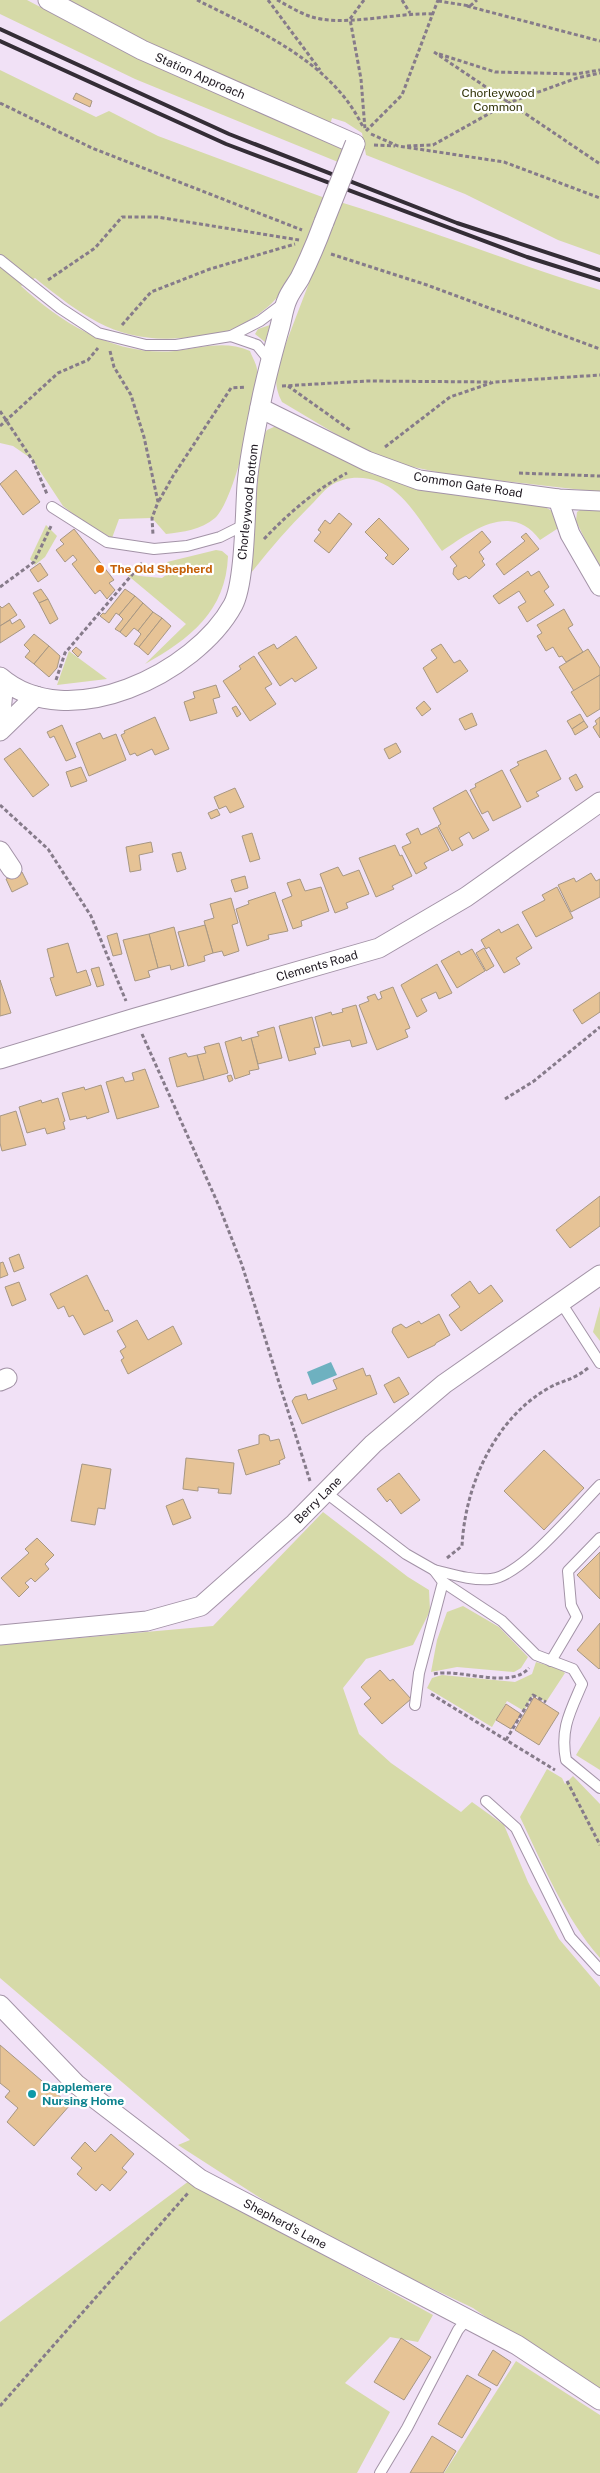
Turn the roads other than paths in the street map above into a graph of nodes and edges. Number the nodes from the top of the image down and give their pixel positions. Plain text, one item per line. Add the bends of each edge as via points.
1 (48, 0) edge
2 (360, 138) joint
3 (0, 260) edge
4 (287, 300) junction
5 (231, 336) junction
6 (270, 361) junction
7 (260, 408) junction
8 (558, 499) junction
9 (600, 501) edge
10 (52, 507) road end
11 (244, 525) junction
12 (600, 586) edge
13 (2, 679) edge
14 (42, 698) junction
15 (0, 722) edge
16 (0, 731) edge
17 (600, 802) edge
18 (0, 851) edge
19 (12, 869) dead end
20 (0, 1059) edge
21 (600, 1275) edge
22 (560, 1301) junction
23 (599, 1361) edge
24 (600, 1485) edge
25 (320, 1497) junction
26 (600, 1538) edge
27 (431, 1569) junction
28 (443, 1582) junction
29 (0, 1635) edge
30 (552, 1661) junction
31 (414, 1705) dead end
32 (600, 1788) edge
33 (486, 1801) dead end
34 (600, 1970) edge
35 (0, 2005) edge
36 (467, 2319) junction
37 (600, 2400) edge
38 (380, 2473) edge

1 - 2 street, Station Approach via 142,50
2 - 4 street, Chorleywood Bottom, bridge via 319,236
3 - 5 lane via 60,308 110,338 146,345 176,345
4 - 5 lane via 260,321
4 - 6 street, Chorleywood Bottom
5 - 6 lane via 257,345
6 - 7 street, Chorleywood Bottom
7 - 8 street, Common Gate Road via 368,461 419,480
7 - 11 street, Chorleywood Bottom via 247,482
8 - 9 street, Common Gate Road
8 - 12 street via 570,534
10 - 11 lane via 107,542 154,549 187,546 220,537
11 - 14 street, Chorleywood Bottom via 234,603 209,638 146,682 83,700
13 - 14 street, Chorleywood Bottom
13 - 15 street
14 - 16 street
17 - 20 street, Clements Road via 466,897 379,948
18 - 19 street
21 - 22 street, Berry Lane
22 - 23 lane
22 - 25 street, Berry Lane via 444,1384 373,1444
24 - 27 lane via 521,1566 492,1579
25 - 27 lane
25 - 29 street, Berry Lane via 201,1606 147,1621
26 - 30 lane via 568,1571 571,1605 577,1617
27 - 28 lane
28 - 30 lane via 502,1621 536,1655
28 - 31 lane
30 - 32 lane via 573,1669 582,1684 562,1742 566,1760
33 - 34 lane via 516,1828 570,1937
35 - 36 street, Shepherd's Lane via 76,2084 200,2179
36 - 37 street, Shepherd's Lane via 517,2345
36 - 38 lane

